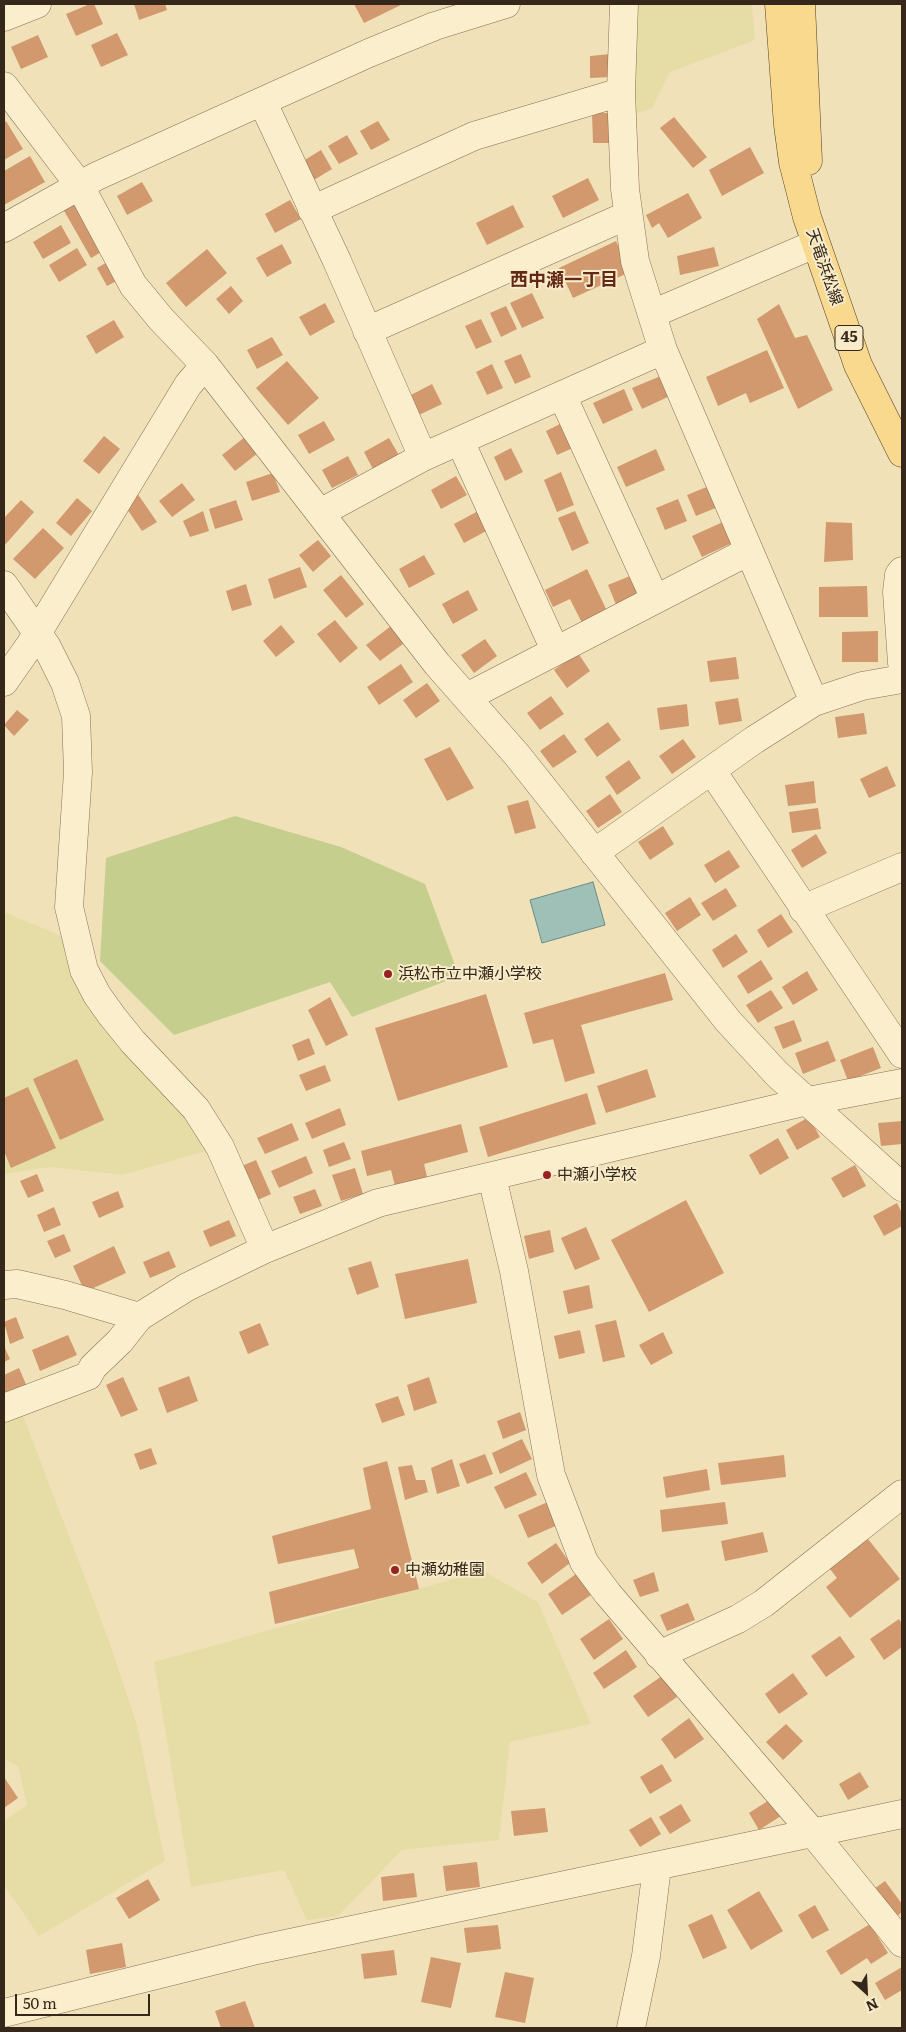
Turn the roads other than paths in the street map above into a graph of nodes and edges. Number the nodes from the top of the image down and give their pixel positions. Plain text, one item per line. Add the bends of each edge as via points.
1 (37, 4) edge
2 (506, 4) edge
3 (624, 4) edge
4 (779, 4) edge
5 (801, 4) edge
6 (4, 18) edge
7 (4, 86) edge
8 (621, 92) junction
9 (262, 103) junction
10 (80, 186) junction
11 (312, 210) junction
12 (628, 215) junction
13 (807, 217) junction
14 (4, 228) edge
15 (815, 244) junction
16 (652, 314) junction
17 (367, 331) junction
18 (663, 350) junction
19 (205, 365) junction
20 (562, 395) junction
21 (893, 417) edge
22 (460, 440) junction
23 (902, 453) edge
24 (423, 457) junction
25 (320, 513) junction
26 (749, 551) junction
27 (902, 572) edge
28 (4, 584) edge
29 (655, 599) junction
30 (38, 630) junction
31 (555, 650) junction
32 (902, 663) edge
33 (902, 680) edge
34 (4, 682) edge
35 (467, 697) junction
36 (814, 702) junction
37 (712, 771) junction
38 (594, 853) junction
39 (902, 867) edge
40 (803, 909) junction
41 (902, 1054) edge
42 (902, 1083) edge
43 (808, 1101) junction
44 (492, 1177) junction
45 (902, 1187) edge
46 (265, 1250) junction
47 (4, 1285) edge
48 (139, 1318) junction
49 (4, 1408) edge
50 (902, 1494) edge
51 (660, 1655) junction
52 (902, 1814) edge
53 (813, 1833) junction
54 (657, 1867) junction
55 (902, 1943) edge
56 (4, 2013) edge
57 (630, 2028) edge

1 - 6 street
2 - 9 street via 435,26
3 - 8 street
4 - 13 main road, 天竜浜松線 / 45 via 788,125 793,162
5 - 13 main road, 天竜浜松線 / 45
7 - 10 street
8 - 11 street via 474,136
8 - 12 street via 624,189
9 - 10 street
9 - 11 street
10 - 14 street
10 - 19 street via 133,285
11 - 17 street
12 - 16 street via 635,261
12 - 17 street
13 - 15 main road, 天竜浜松線 / 45
15 - 16 street
15 - 21 main road, 天竜浜松線 / 45 via 858,365
16 - 18 street
17 - 24 street
18 - 20 street
18 - 26 street
19 - 25 street
19 - 30 street via 188,385
20 - 22 street
20 - 29 street
21 - 23 main road, 天竜浜松線 / 45
22 - 24 street
22 - 31 street
24 - 25 street
25 - 35 street via 437,664
26 - 29 street
26 - 36 street
27 - 32 street via 897,592
28 - 30 street
29 - 31 street
30 - 34 street
30 - 46 street via 65,683 76,716 78,772 69,907 84,970 112,1016 196,1109 220,1147
31 - 35 street
33 - 36 street via 862,686
35 - 38 street
36 - 37 street
37 - 38 street
37 - 40 street
38 - 43 street via 728,1021 777,1074
39 - 40 street
40 - 41 street
42 - 43 street
43 - 44 street
43 - 45 street
44 - 46 street via 378,1203
44 - 51 street via 514,1271 551,1474 584,1562
46 - 48 street via 187,1287
47 - 48 street via 17,1284 65,1295
48 - 49 street via 88,1376
50 - 51 street via 764,1603 738,1619
51 - 53 street
52 - 53 street
53 - 54 street
53 - 55 street
54 - 56 street via 257,1950
54 - 57 street via 646,1956

